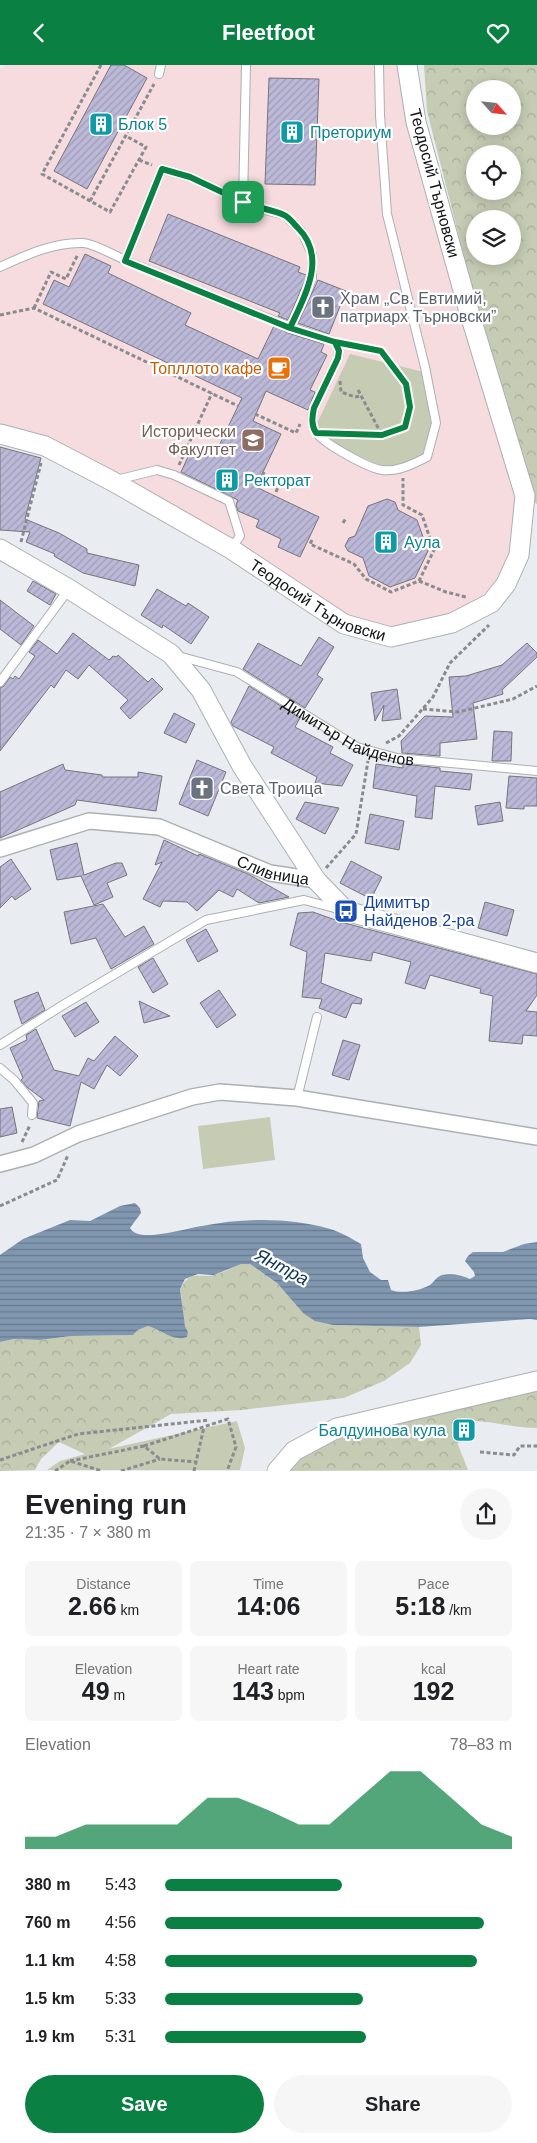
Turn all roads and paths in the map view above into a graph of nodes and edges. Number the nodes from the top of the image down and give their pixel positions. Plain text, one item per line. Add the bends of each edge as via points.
1 (101, 65) edge
2 (161, 65) edge
3 (246, 65) edge
4 (379, 65) edge
5 (407, 65) edge
6 (160, 74) joint
7 (126, 136) junction
8 (90, 201) junction
9 (243, 202) junction
10 (61, 244) junction
11 (125, 261) junction
12 (0, 267) edge
13 (34, 308) junction
14 (0, 315) edge
15 (290, 328) junction
16 (335, 342) junction
17 (338, 358) junction
18 (358, 390) dead end
19 (212, 393) junction
20 (361, 396) junction
21 (238, 405) dead end
22 (255, 414) dead end
23 (296, 433) dead end
24 (316, 433) junction
25 (0, 434) edge
26 (382, 435) junction
27 (45, 446) junction
28 (404, 468) junction
29 (174, 475) junction
30 (112, 481) junction
31 (278, 487) dead end
32 (276, 492) dead end
33 (346, 518) dead end
34 (343, 523) dead end
35 (312, 540) dead end
36 (0, 549) edge
37 (231, 549) junction
38 (17, 557) junction
39 (419, 581) junction
40 (69, 589) junction
41 (492, 603) junction
42 (491, 622) dead end
43 (171, 654) junction
44 (0, 682) edge
45 (537, 686) edge
46 (422, 709) junction
47 (370, 751) junction
48 (537, 771) edge
49 (2, 850) edge
50 (316, 880) junction
51 (346, 911) junction
52 (537, 963) edge
53 (317, 1017) dead end
54 (0, 1045) edge
55 (0, 1068) edge
56 (298, 1099) junction
57 (32, 1115) joint
58 (78, 1134) junction
59 (537, 1137) edge
60 (6, 1163) edge
61 (0, 1206) edge
62 (537, 1381) edge
63 (209, 1420) dead end
64 (204, 1427) junction
65 (144, 1446) junction
66 (537, 1446) edge
67 (480, 1452) dead end
68 (160, 1459) junction
69 (0, 1460) edge
70 (70, 1461) junction
71 (197, 1463) junction
72 (62, 1465) junction
73 (55, 1471) edge
74 (64, 1471) edge
75 (102, 1471) edge
76 (121, 1471) edge
77 (194, 1471) edge
78 (227, 1471) edge
79 (277, 1471) edge

1 - 8 path via 42,175
2 - 6 lane
3 - 9 lane
4 - 28 lane via 387,214 436,423 427,457
5 - 41 street, Теодосий Търновски via 416,122 525,496 519,555 506,584
6 - 7 path
7 - 8 path
7 - 8 path via 146,147 110,212
9 - 11 lane via 190,177 162,169
9 - 15 lane via 285,215 302,232 312,254 312,279
10 - 11 lane via 86,243
10 - 12 lane
10 - 13 path via 80,252 66,279 51,272
11 - 15 lane
13 - 14 path
13 - 19 path
15 - 16 lane
16 - 17 lane
16 - 26 path via 381,351 406,384 410,407 405,427
17 - 20 path via 341,392
17 - 24 lane via 314,408 313,429
18 - 20 path
19 - 21 path
19 - 29 path
20 - 26 path
22 - 23 path
24 - 26 path
24 - 28 lane via 332,448 382,470
25 - 27 street, Теодосий Търновски
27 - 30 street, Теодосий Търновски
27 - 38 path
28 - 39 path via 403,505 422,515 434,550
29 - 30 lane via 157,470
29 - 37 lane via 228,501 240,535
30 - 37 street, Теодосий Търновски
31 - 32 path
33 - 34 path
35 - 39 path via 310,544 354,564 366,579 391,591
36 - 38 street, Димитър Найденов
37 - 41 street, Теодосий Търновски via 344,624 391,637 452,623
38 - 40 street, Димитър Найденов
39 - 41 path via 446,592
40 - 43 street, Димитър Найденов
40 - 44 lane
42 - 46 path via 450,663 433,697
43 - 47 lane, Димитър Найденов via 237,672 357,747
43 - 50 street, Димитър Найденов via 201,690 242,766
45 - 46 path via 513,699 458,712
46 - 47 path via 400,736
47 - 48 lane, Димитър Найденов via 397,759
47 - 50 path via 356,834
49 - 50 street, Сливница via 89,821 159,827 270,873
50 - 51 street, Сливница
51 - 52 street
51 - 54 lane via 304,900 206,920
53 - 56 lane
55 - 57 lane via 33,1103
56 - 58 street via 220,1092 192,1097
56 - 59 street
57 - 60 path via 29,1128
58 - 60 street via 34,1155
58 - 61 path via 57,1180
62 - 79 street via 337,1428 294,1451
63 - 69 path via 78,1434
64 - 65 path
64 - 71 path
64 - 78 path via 228,1419 236,1447
65 - 68 path
65 - 70 path
66 - 67 path via 520,1446 514,1455
68 - 71 path
68 - 76 path
70 - 72 path
70 - 75 path
71 - 77 path
72 - 73 path
72 - 74 path

